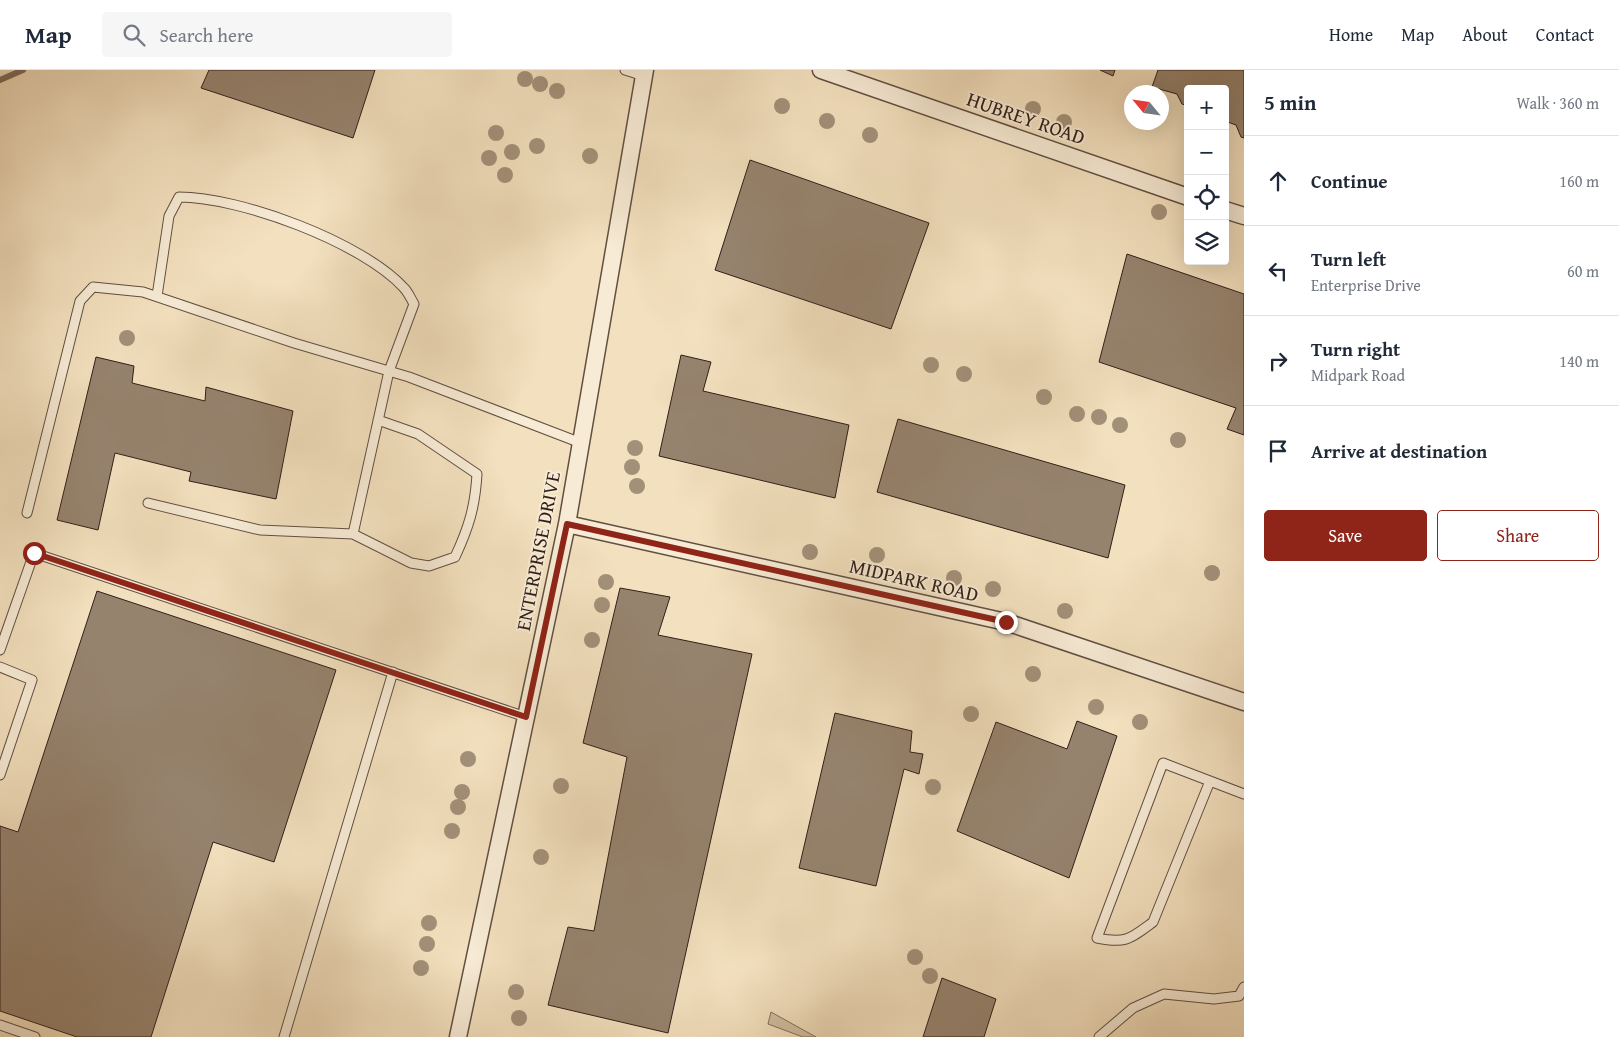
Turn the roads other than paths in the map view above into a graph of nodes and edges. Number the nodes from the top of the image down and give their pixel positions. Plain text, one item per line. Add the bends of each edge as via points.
1 (626, 70) edge
2 (821, 70) edge
3 (644, 73) edge
4 (1184, 196) edge
5 (1229, 211) edge
6 (1244, 216) edge
7 (157, 296) junction
8 (389, 371) junction
9 (378, 420) junction
10 (581, 442) junction
11 (148, 503) dead end
12 (28, 513) dead end
13 (567, 524) junction
14 (353, 534) junction
15 (0, 650) edge
16 (0, 667) edge
17 (393, 672) junction
18 (1244, 702) edge
19 (526, 717) junction
20 (0, 775) edge
21 (1210, 781) junction
22 (1244, 794) edge
23 (1244, 987) edge
24 (0, 1026) edge
25 (35, 1037) edge
26 (284, 1037) edge
27 (458, 1037) edge
28 (1099, 1037) edge

1 - 3 lane
2 - 4 street, HUBREY ROAD
3 - 10 street, ENTERPRISE DRIVE
5 - 6 street
7 - 8 lane via 294,343
7 - 8 lane via 169,216 179,198 195,197 240,205 324,235 369,260 404,288 414,304
7 - 12 lane via 93,287 80,301
8 - 9 lane
8 - 10 lane
9 - 14 lane
9 - 14 lane via 418,434 477,474 470,525 455,556 429,566 411,563
10 - 13 street, ENTERPRISE DRIVE
11 - 14 lane via 260,530
13 - 18 street, MIDPARK ROAD via 1006,622
13 - 19 street, ENTERPRISE DRIVE
15 - 17 lane via 34,553
16 - 20 lane via 32,680
17 - 19 lane
17 - 26 lane
19 - 27 street, ENTERPRISE DRIVE
21 - 21 lane via 1163,763 1097,938 1118,942 1154,922
21 - 22 lane
23 - 28 lane via 1239,996 1214,999 1164,994 1133,1008
24 - 25 lane

